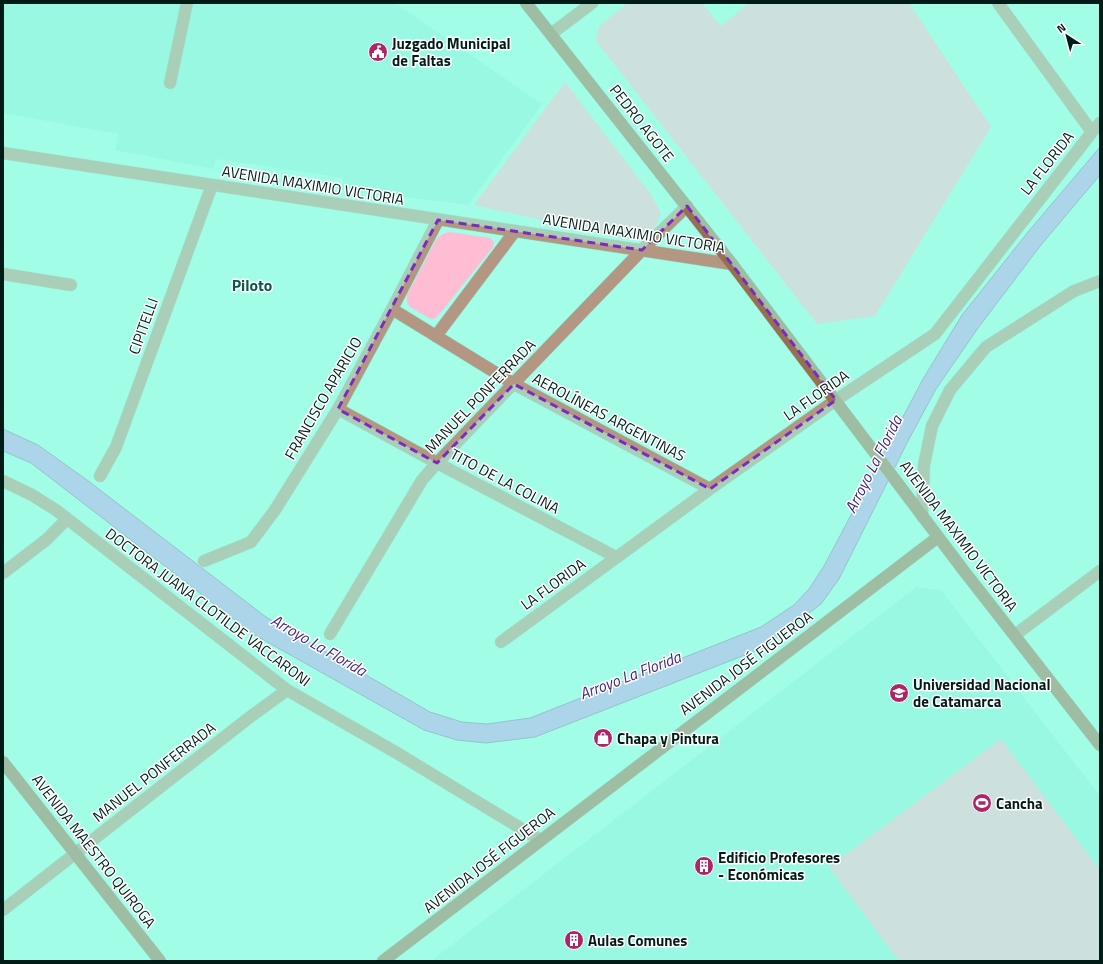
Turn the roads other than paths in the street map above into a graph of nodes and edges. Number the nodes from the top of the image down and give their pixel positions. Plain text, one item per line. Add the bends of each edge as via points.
1 (187, 3) edge
2 (526, 3) edge
3 (592, 3) edge
4 (998, 3) edge
5 (551, 34) junction
6 (170, 83) dead end
7 (1096, 127) edge
8 (3, 152) edge
9 (212, 185) junction
10 (687, 206) junction
11 (438, 220) junction
12 (515, 231) junction
13 (642, 250) junction
14 (732, 264) junction
15 (3, 274) edge
16 (1100, 281) edge
17 (71, 285) dead end
18 (392, 309) junction
19 (436, 336) junction
20 (514, 384) junction
21 (836, 400) junction
22 (338, 410) junction
23 (437, 464) junction
24 (100, 476) dead end
25 (3, 481) edge
26 (710, 489) junction
27 (922, 516) junction
28 (66, 519) junction
29 (938, 537) junction
30 (616, 557) junction
31 (204, 561) dead end
32 (1100, 571) edge
33 (3, 573) edge
34 (330, 634) dead end
35 (1015, 636) junction
36 (501, 642) dead end
37 (287, 690) junction
38 (1100, 745) edge
39 (3, 762) edge
40 (540, 840) junction
41 (75, 854) junction
42 (3, 910) edge
43 (160, 961) edge
44 (383, 961) edge

1 - 6 street
2 - 5 main road, PEDRO AGOTE
3 - 5 street
4 - 7 street
5 - 10 main road, PEDRO AGOTE
7 - 21 street, LA FLORIDA via 935,334
8 - 9 street, AVENIDA MAXIMIO VICTORIA
9 - 11 street, AVENIDA MAXIMIO VICTORIA
9 - 24 street, CIPITELLI via 116,447
10 - 13 street, MANUEL PONFERRADA
10 - 14 main road, PEDRO AGOTE
11 - 12 street, AVENIDA MAXIMIO VICTORIA
11 - 18 street, FRANCISCO APARICIO
12 - 13 street, AVENIDA MAXIMIO VICTORIA
12 - 19 street
13 - 14 street, AVENIDA MAXIMIO VICTORIA
13 - 20 street, MANUEL PONFERRADA
14 - 21 main road, AVENIDA MAXIMIO VICTORIA
15 - 17 street
16 - 27 street via 1074,290 986,347 950,390 932,426 924,465
18 - 19 street, AEROLÍNEAS ARGENTINAS
18 - 22 street, FRANCISCO APARICIO
19 - 20 street, AEROLÍNEAS ARGENTINAS
20 - 23 street, MANUEL PONFERRADA
20 - 26 street, AEROLÍNEAS ARGENTINAS
21 - 26 street, LA FLORIDA
21 - 27 main road, AVENIDA MAXIMIO VICTORIA
22 - 23 street, TITO DE LA COLINA
22 - 31 street, FRANCISCO APARICIO via 275,510 251,542
23 - 30 street, TITO DE LA COLINA
23 - 34 street, MANUEL PONFERRADA via 422,480
25 - 28 street, DOCTORA JUANA CLOTILDE VACCARONI via 32,494
26 - 30 street, LA FLORIDA
27 - 29 main road, AVENIDA MAXIMIO VICTORIA
28 - 33 street via 46,540
28 - 37 street, DOCTORA JUANA CLOTILDE VACCARONI
29 - 35 main road, AVENIDA MAXIMIO VICTORIA
29 - 40 main road, AVENIDA JOSÉ FIGUEROA
30 - 36 street, LA FLORIDA
32 - 35 street
35 - 38 main road, AVENIDA MAXIMIO VICTORIA
37 - 40 street, DOCTORA JUANA CLOTILDE VACCARONI
37 - 41 street, MANUEL PONFERRADA
39 - 41 main road, AVENIDA MAESTRO QUIROGA
40 - 44 main road, AVENIDA JOSÉ FIGUEROA
41 - 42 street, MANUEL PONFERRADA
41 - 43 main road, AVENIDA MAESTRO QUIROGA

